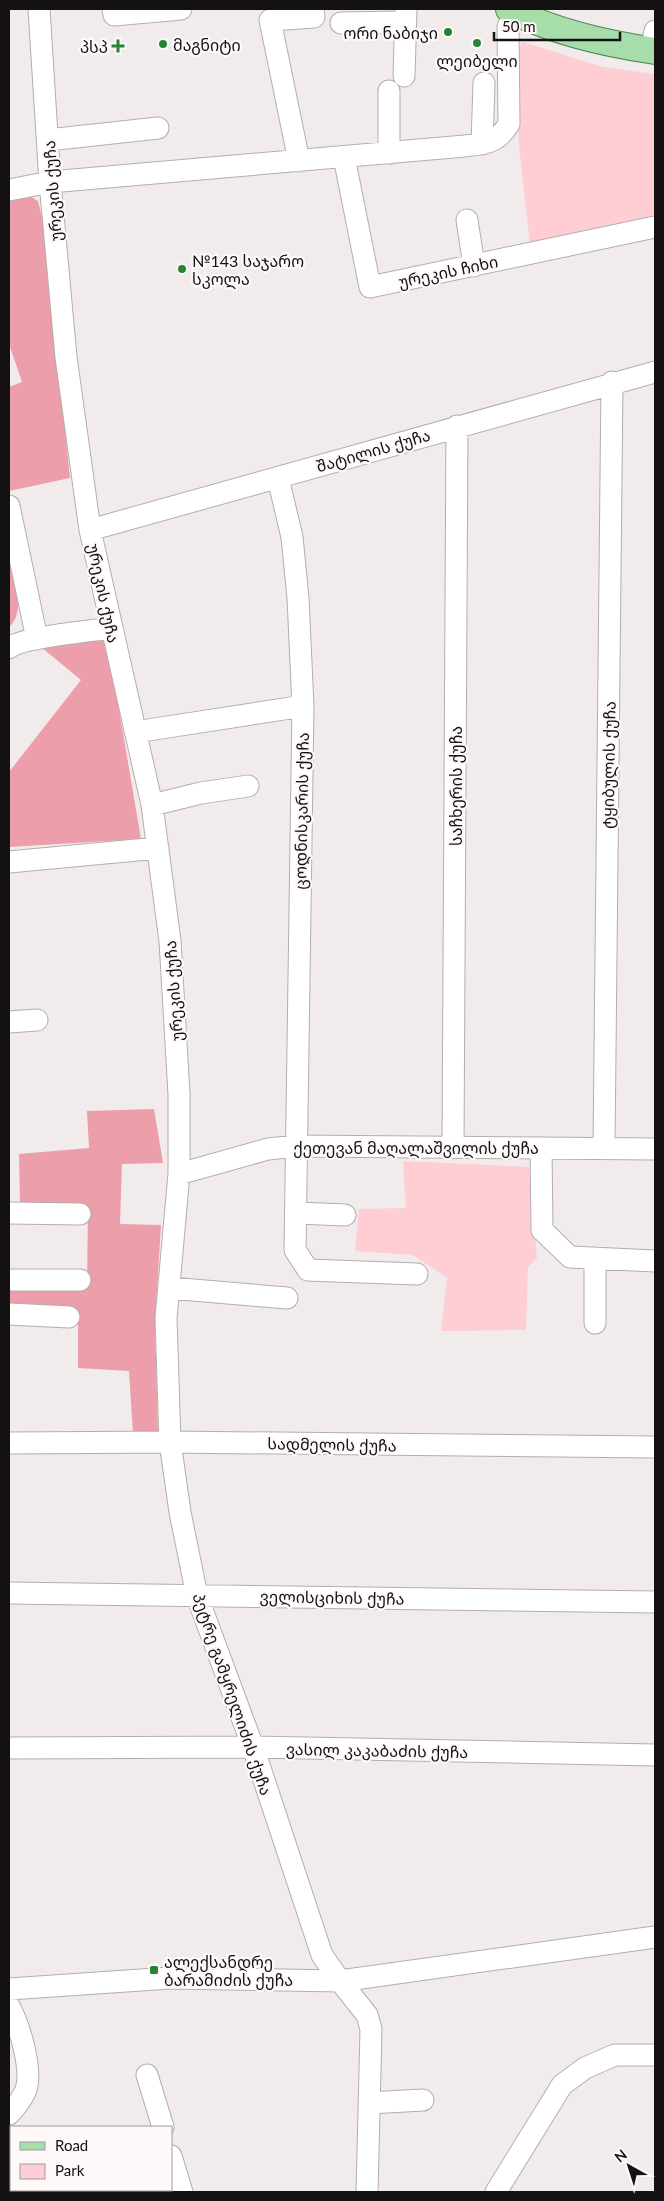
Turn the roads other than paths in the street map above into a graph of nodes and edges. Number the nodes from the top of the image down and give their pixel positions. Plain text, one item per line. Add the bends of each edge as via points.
1 (39, 9) edge
2 (113, 9) edge
3 (181, 9) edge
4 (313, 9) edge
5 (513, 10) edge
6 (405, 15) edge
7 (341, 23) dead end
8 (654, 44) edge
9 (404, 76) dead end
10 (484, 83) dead end
11 (389, 91) dead end
12 (158, 128) dead end
13 (48, 140) junction
14 (474, 145) junction
15 (388, 153) junction
16 (344, 157) junction
17 (298, 161) junction
18 (50, 182) junction
19 (9, 190) edge
20 (467, 220) dead end
21 (655, 227) edge
22 (474, 266) junction
23 (655, 372) edge
24 (612, 382) junction
25 (457, 426) junction
26 (278, 478) junction
27 (9, 506) edge
28 (90, 530) junction
29 (112, 628) junction
30 (37, 639) junction
31 (9, 648) edge
32 (303, 706) junction
33 (135, 732) junction
34 (248, 786) dead end
35 (152, 805) junction
36 (158, 848) junction
37 (9, 862) edge
38 (36, 1020) dead end
39 (9, 1022) edge
40 (296, 1146) junction
41 (453, 1147) junction
42 (541, 1148) junction
43 (604, 1148) junction
44 (655, 1149) edge
45 (179, 1174) junction
46 (9, 1213) edge
47 (297, 1213) junction
48 (80, 1214) dead end
49 (345, 1215) dead end
50 (595, 1258) junction
51 (655, 1260) edge
52 (418, 1274) dead end
53 (9, 1280) edge
54 (80, 1280) dead end
55 (170, 1288) junction
56 (288, 1298) dead end
57 (9, 1314) edge
58 (69, 1317) dead end
59 (595, 1323) dead end
60 (170, 1442) junction
61 (9, 1443) edge
62 (655, 1447) edge
63 (9, 1593) edge
64 (197, 1596) junction
65 (655, 1602) edge
66 (253, 1747) junction
67 (9, 1748) edge
68 (655, 1755) edge
69 (655, 1937) edge
70 (340, 1982) junction
71 (9, 1989) edge
72 (9, 2006) edge
73 (655, 2055) edge
74 (147, 2075) dead end
75 (423, 2100) dead end
76 (369, 2103) junction
77 (9, 2114) edge
78 (163, 2126) edge
79 (172, 2159) edge
80 (182, 2192) edge
81 (367, 2192) edge
82 (496, 2192) edge

1 - 13 street, ურეკის ქუჩა
2 - 3 street via 114,15
4 - 17 street via 314,17 270,20
5 - 8 main road via 574,32
5 - 14 street via 508,27 510,124 502,136
6 - 7 street
6 - 9 street
10 - 14 street
11 - 15 street
12 - 13 street
13 - 18 street, ურეკის ქუჩა
14 - 15 street
15 - 16 street
16 - 17 street
16 - 22 street, ურეკის ჩიხი via 370,287
17 - 18 street
18 - 19 street
18 - 28 street, ურეკის ქუჩა via 66,357
20 - 22 street
21 - 22 street, ურეკის ჩიხი
23 - 24 street, შატილის ქუჩა
24 - 25 street, შატილის ქუჩა
24 - 43 street, ტყიბულის ქუჩა
25 - 26 street, შატილის ქუჩა
25 - 41 street, საჩხერის ქუჩა
26 - 28 street, შატილის ქუჩა
26 - 32 street, ცოდნისკარის ქუჩა via 292,537
27 - 30 street
28 - 29 street, ურეკის ქუჩა
29 - 30 street
29 - 33 street, ურეკის ქუჩა
30 - 31 street
32 - 33 street
32 - 40 street, ცოდნისკარის ქუჩა
33 - 35 street, ურეკის ქუჩა
34 - 35 street
35 - 36 street, ურეკის ქუჩა
36 - 37 street
36 - 45 street, ურეკის ქუჩა via 170,942 180,1094
38 - 39 street
40 - 41 street, ქეთევან მაღალაშვილის ქუჩა
40 - 45 street, ქეთევან მაღალაშვილის ქუჩა via 268,1149
40 - 47 street, ცოდნისკარის ქუჩა
41 - 42 street, ქეთევან მაღალაშვილის ქუჩა
42 - 43 street, ქეთევან მაღალაშვილის ქუჩა
42 - 50 street via 542,1230 570,1257
43 - 44 street, ქეთევან მაღალაშვილის ქუჩა
45 - 55 street, პეტრე გამყრელიძის ქუჩა
46 - 48 street
47 - 49 street
47 - 52 street, ცოდნისკარის ქუჩა via 295,1250 308,1270
50 - 51 street
50 - 59 street
53 - 54 street
55 - 56 street
55 - 60 street, პეტრე გამყრელიძის ქუჩა via 166,1318
57 - 58 street
60 - 61 street, სადმელის ქუჩა
60 - 62 street, სადმელის ქუჩა
60 - 64 street, პეტრე გამყრელიძის ქუჩა
63 - 64 street, ველისციხის ქუჩა
64 - 65 street, ველისციხის ქუჩა
64 - 66 street, პეტრე გამყრელიძის ქუჩა
66 - 67 street, ვასილ კაკაბაძის ქუჩა
66 - 68 street, ვასილ კაკაბაძის ქუჩა
66 - 70 street, პეტრე გამყრელიძის ქუჩა via 322,1955
69 - 70 street
70 - 71 street via 170,1978
70 - 76 street, პეტრე გამყრელიძის ქუჩა via 367,2014 371,2029
72 - 77 street via 22,2038 27,2071 26,2090
73 - 82 street via 615,2055 585,2068 562,2085
74 - 78 street
75 - 76 street
76 - 81 street, პეტრე გამყრელიძის ქუჩა
79 - 80 street

